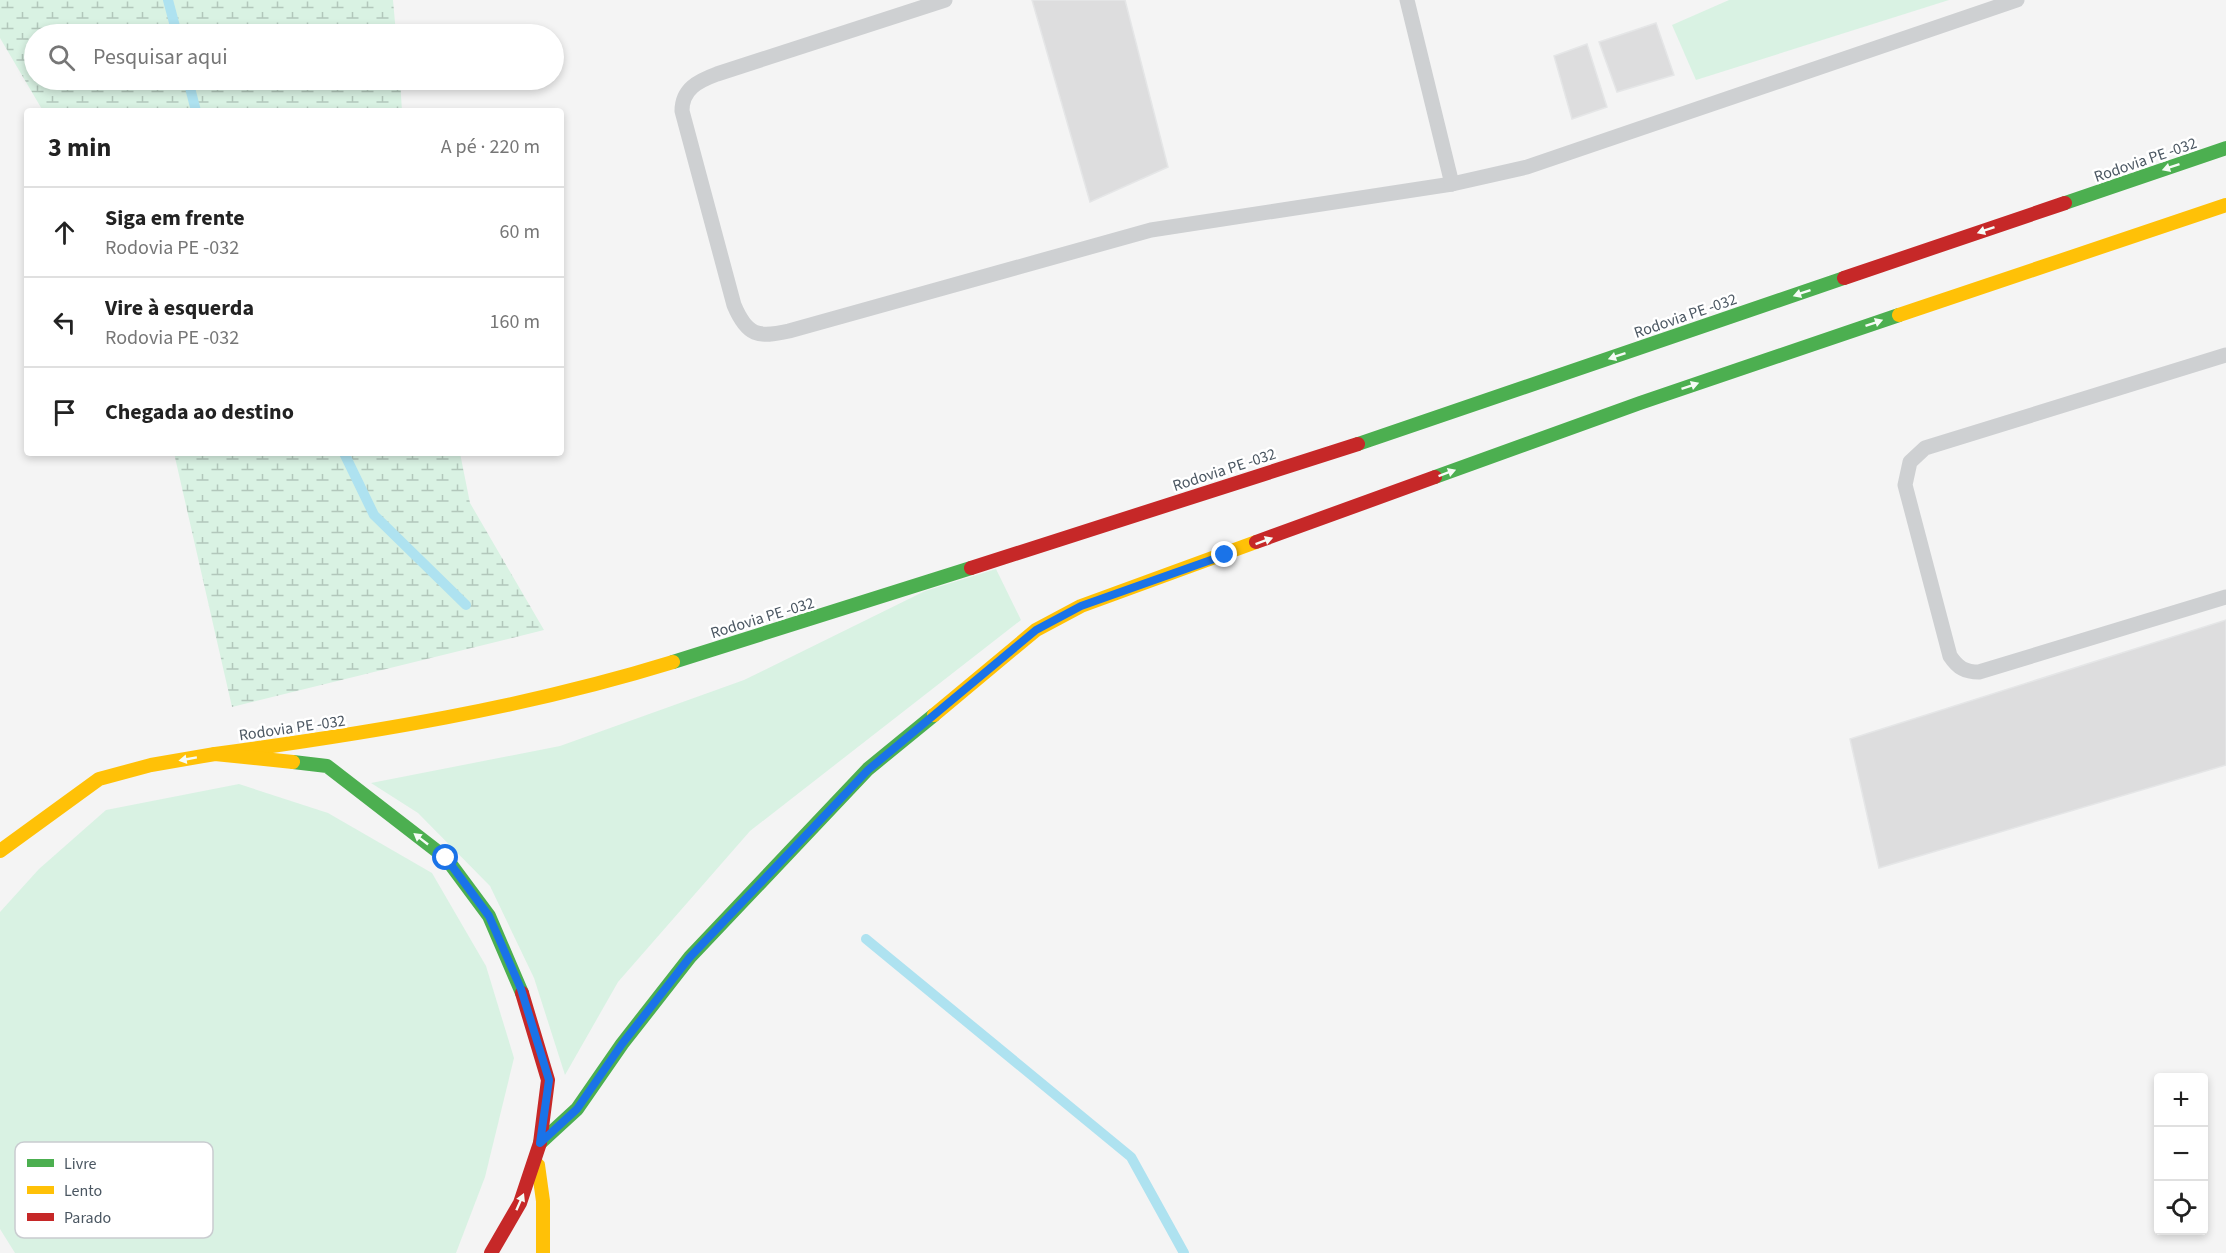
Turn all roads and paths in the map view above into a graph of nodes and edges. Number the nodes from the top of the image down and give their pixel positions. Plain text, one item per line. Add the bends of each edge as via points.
1 (945, 0) edge
2 (1407, 0) edge
3 (2017, 0) edge
4 (2226, 148) edge
5 (1452, 184) junction
6 (2226, 205) edge
7 (2226, 355) edge
8 (2226, 597) edge
9 (215, 754) junction
10 (1, 848) edge
11 (538, 1148) junction
12 (491, 1253) edge
13 (543, 1253) edge

1 - 5 lane via 717,74 686,92 682,111 734,305 740,319 755,333 765,336 789,331 1150,230
2 - 5 lane
3 - 5 lane via 1527,167
4 -> 9 main road, Rodovia PE -032 via 1357,444 592,687 369,733
11 -> 6 main road, Rodovia PE -032 via 577,1109 690,957 868,770 1036,630 1081,606 1640,403
7 - 8 lane via 1925,447 1910,462 1905,485 1950,656 1956,666 1969,672
9 -> 10 main road, Rodovia PE -032 via 99,779
11 -> 9 main road, Rodovia PE -032 via 549,1080 521,989 489,916 446,858 327,766
12 -> 11 main road, Rodovia PE -032 via 520,1203
11 - 13 main road, Rodovia PE -032

